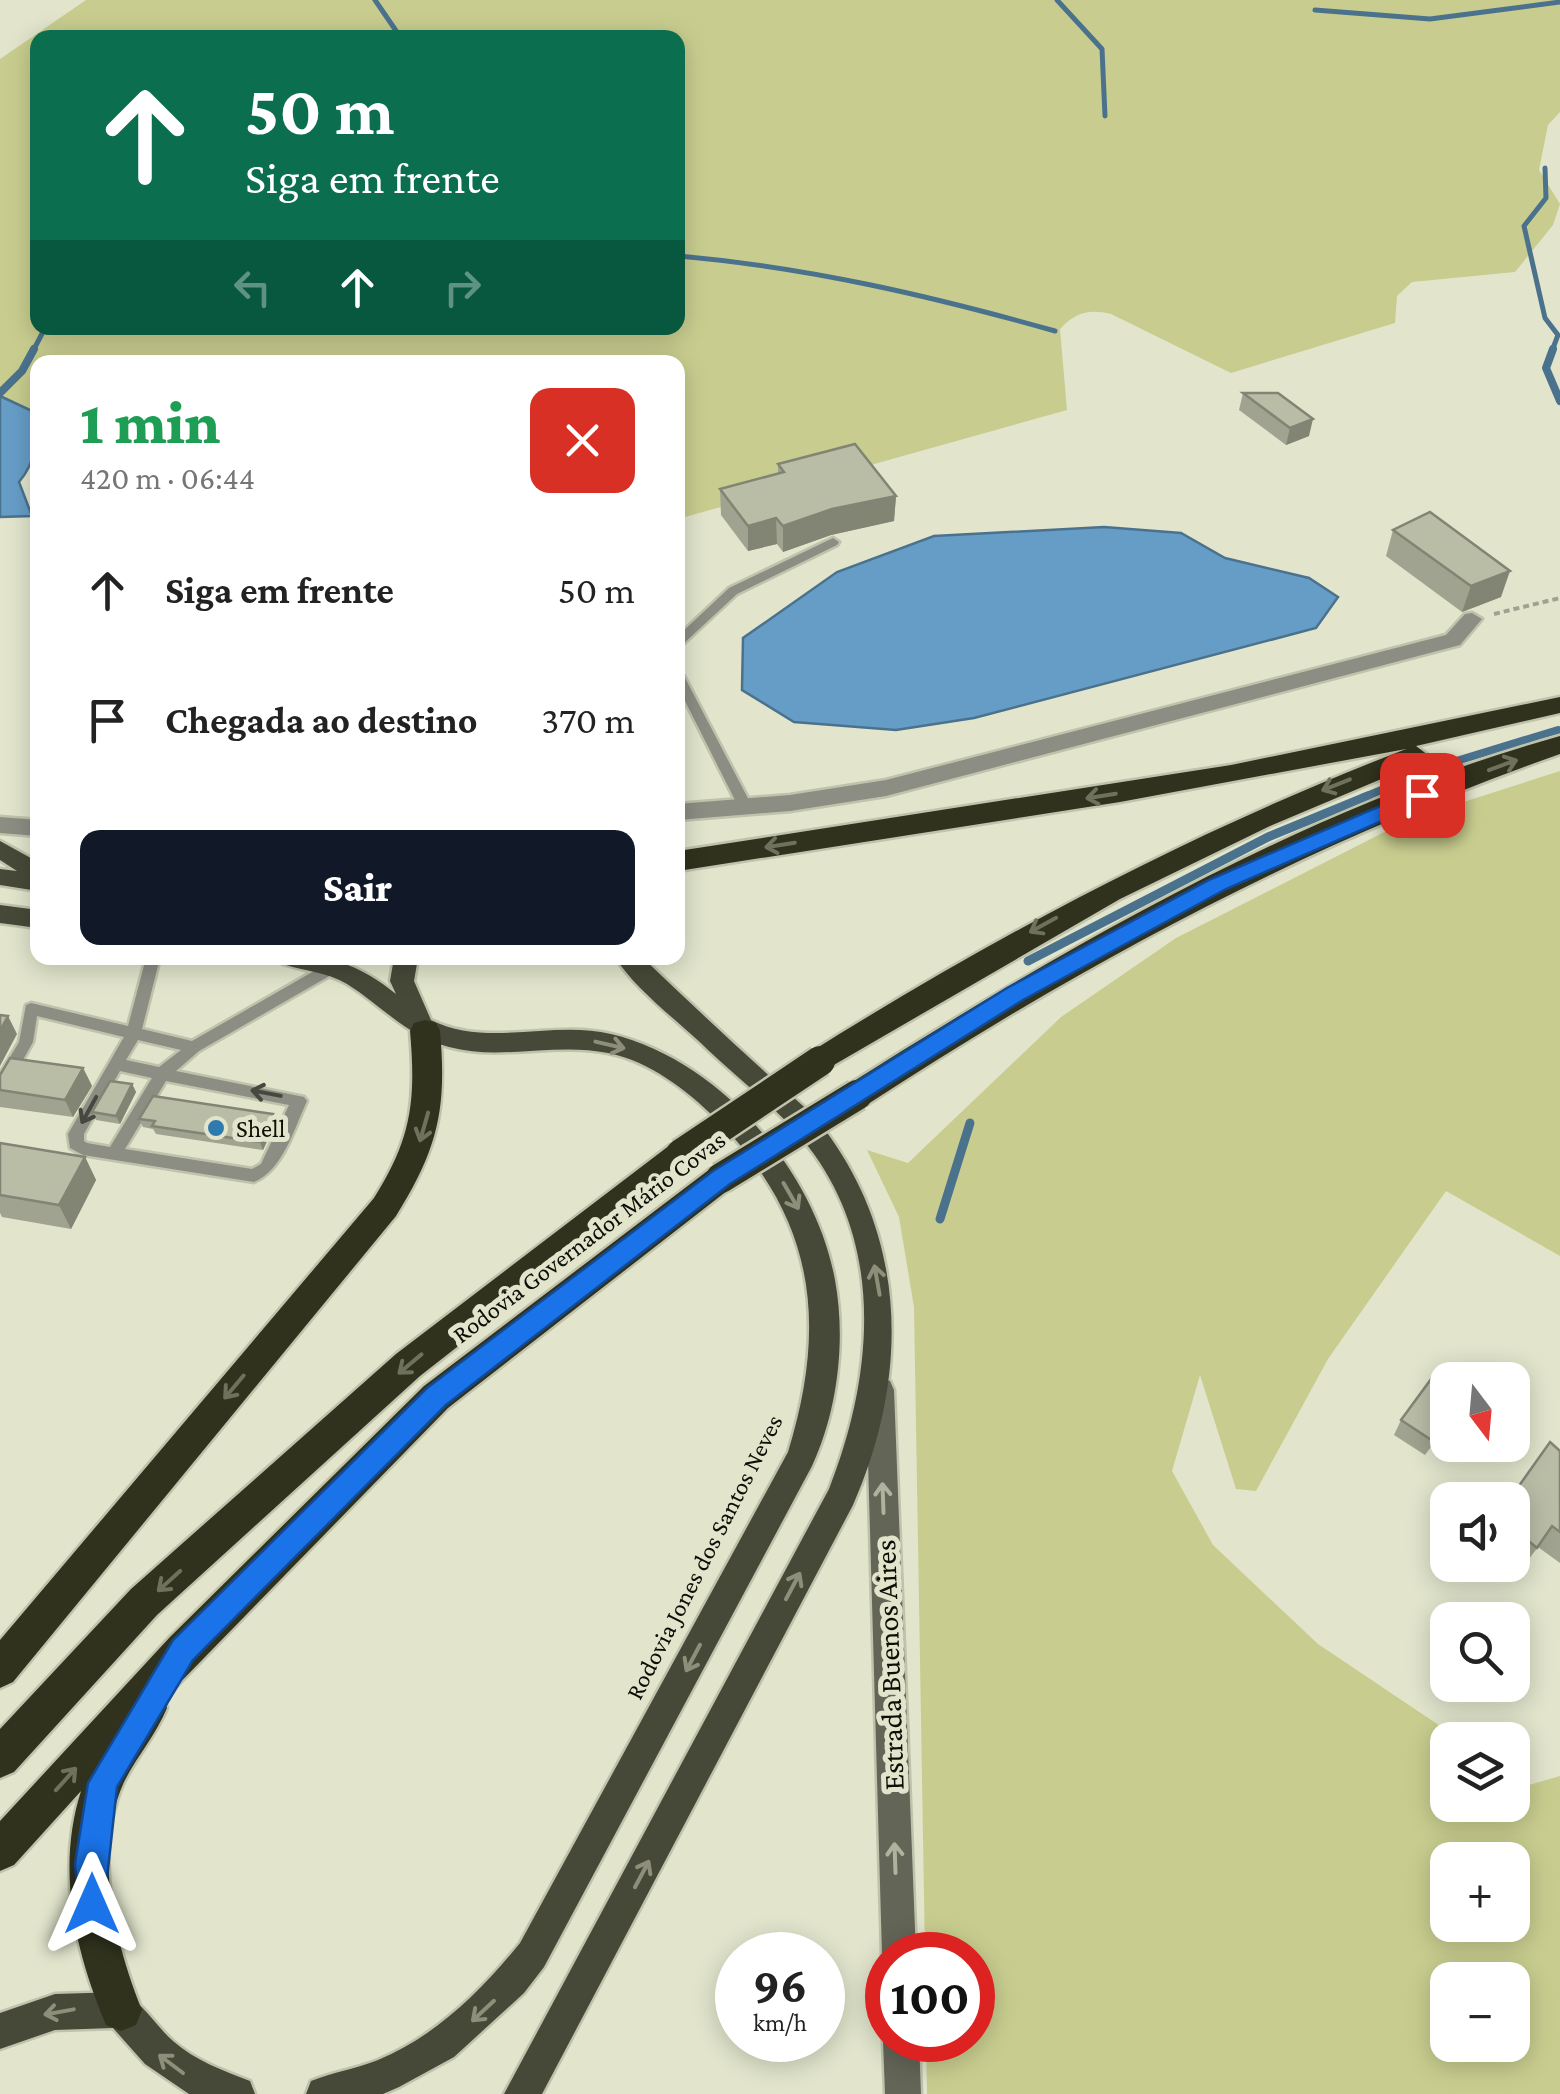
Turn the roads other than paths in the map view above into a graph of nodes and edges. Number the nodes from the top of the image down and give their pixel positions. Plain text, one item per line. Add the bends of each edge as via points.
1 (833, 542) dead end
2 (1472, 619) road end
3 (685, 636) edge
4 (685, 689) edge
5 (1560, 705) edge
6 (1560, 745) edge
7 (746, 806) junction
8 (685, 811) edge
9 (0, 825) edge
10 (30, 827) edge
11 (0, 849) edge
12 (685, 860) edge
13 (30, 869) edge
14 (0, 877) edge
15 (30, 882) edge
16 (0, 914) edge
17 (30, 918) edge
18 (151, 965) edge
19 (324, 965) edge
20 (405, 965) edge
21 (635, 965) edge
22 (333, 967) junction
23 (425, 1031) junction
24 (133, 1035) junction
25 (194, 1047) junction
26 (116, 1064) junction
27 (162, 1074) junction
28 (0, 1088) edge
29 (115, 1154) junction
30 (879, 1376) junction
31 (183, 1650) junction
32 (0, 1669) edge
33 (0, 1758) edge
34 (0, 1850) edge
35 (897, 1932) edge
36 (122, 2010) junction
37 (0, 2031) edge
38 (902, 2062) edge
39 (237, 2094) edge
40 (324, 2094) edge
41 (522, 2094) edge
42 (903, 2094) edge

1 - 3 lane via 733,591
2 - 7 street via 1453,640 1020,756 867,791
4 - 7 lane
5 -> 12 highway via 1197,782
5 -> 33 highway, Rodovia Governador Mário Covas, bridge via 1355,778 1134,877 979,961 820,1060 681,1154 408,1365 144,1602
31 -> 6 highway, Rodovia Governador Mário Covas, bridge via 436,1397 721,1178 1015,994 1168,909 1387,808
7 - 8 street
9 - 10 street
11 - 13 main road
14 - 15 main road
16 - 17 main road
18 - 24 lane
19 - 22 main road, Rodovia Jones dos Santos Neves
20 - 23 main road via 408,1006
30 -> 21 main road via 874,1262 848,1191 822,1148
22 - 23 main road, Rodovia Jones dos Santos Neves
22 - 25 lane
23 -> 32 highway via 430,1105 416,1154 386,1207
23 -> 40 main road, Rodovia Jones dos Santos Neves via 479,1042 608,1044 662,1063 707,1094 766,1158 802,1214 823,1280 827,1348 802,1456 532,1955 454,2037 388,2076
24 - 25 lane
24 - 26 lane
24 - 28 lane via 31,1009 26,1042
25 - 27 lane
26 - 27 lane
26 -> 29 lane via 76,1134 83,1149
27 - 29 lane
29 -> 27 lane via 260,1174 299,1102
35 -> 30 main road, Estrada Buenos Aires
41 -> 30 main road via 842,1494
34 -> 31 highway, Rodovia Governador Mário Covas
31 - 36 highway via 103,1783 94,1824 97,1944
36 -> 37 main road via 54,2012
39 -> 36 main road via 161,2057
38 - 42 main road

